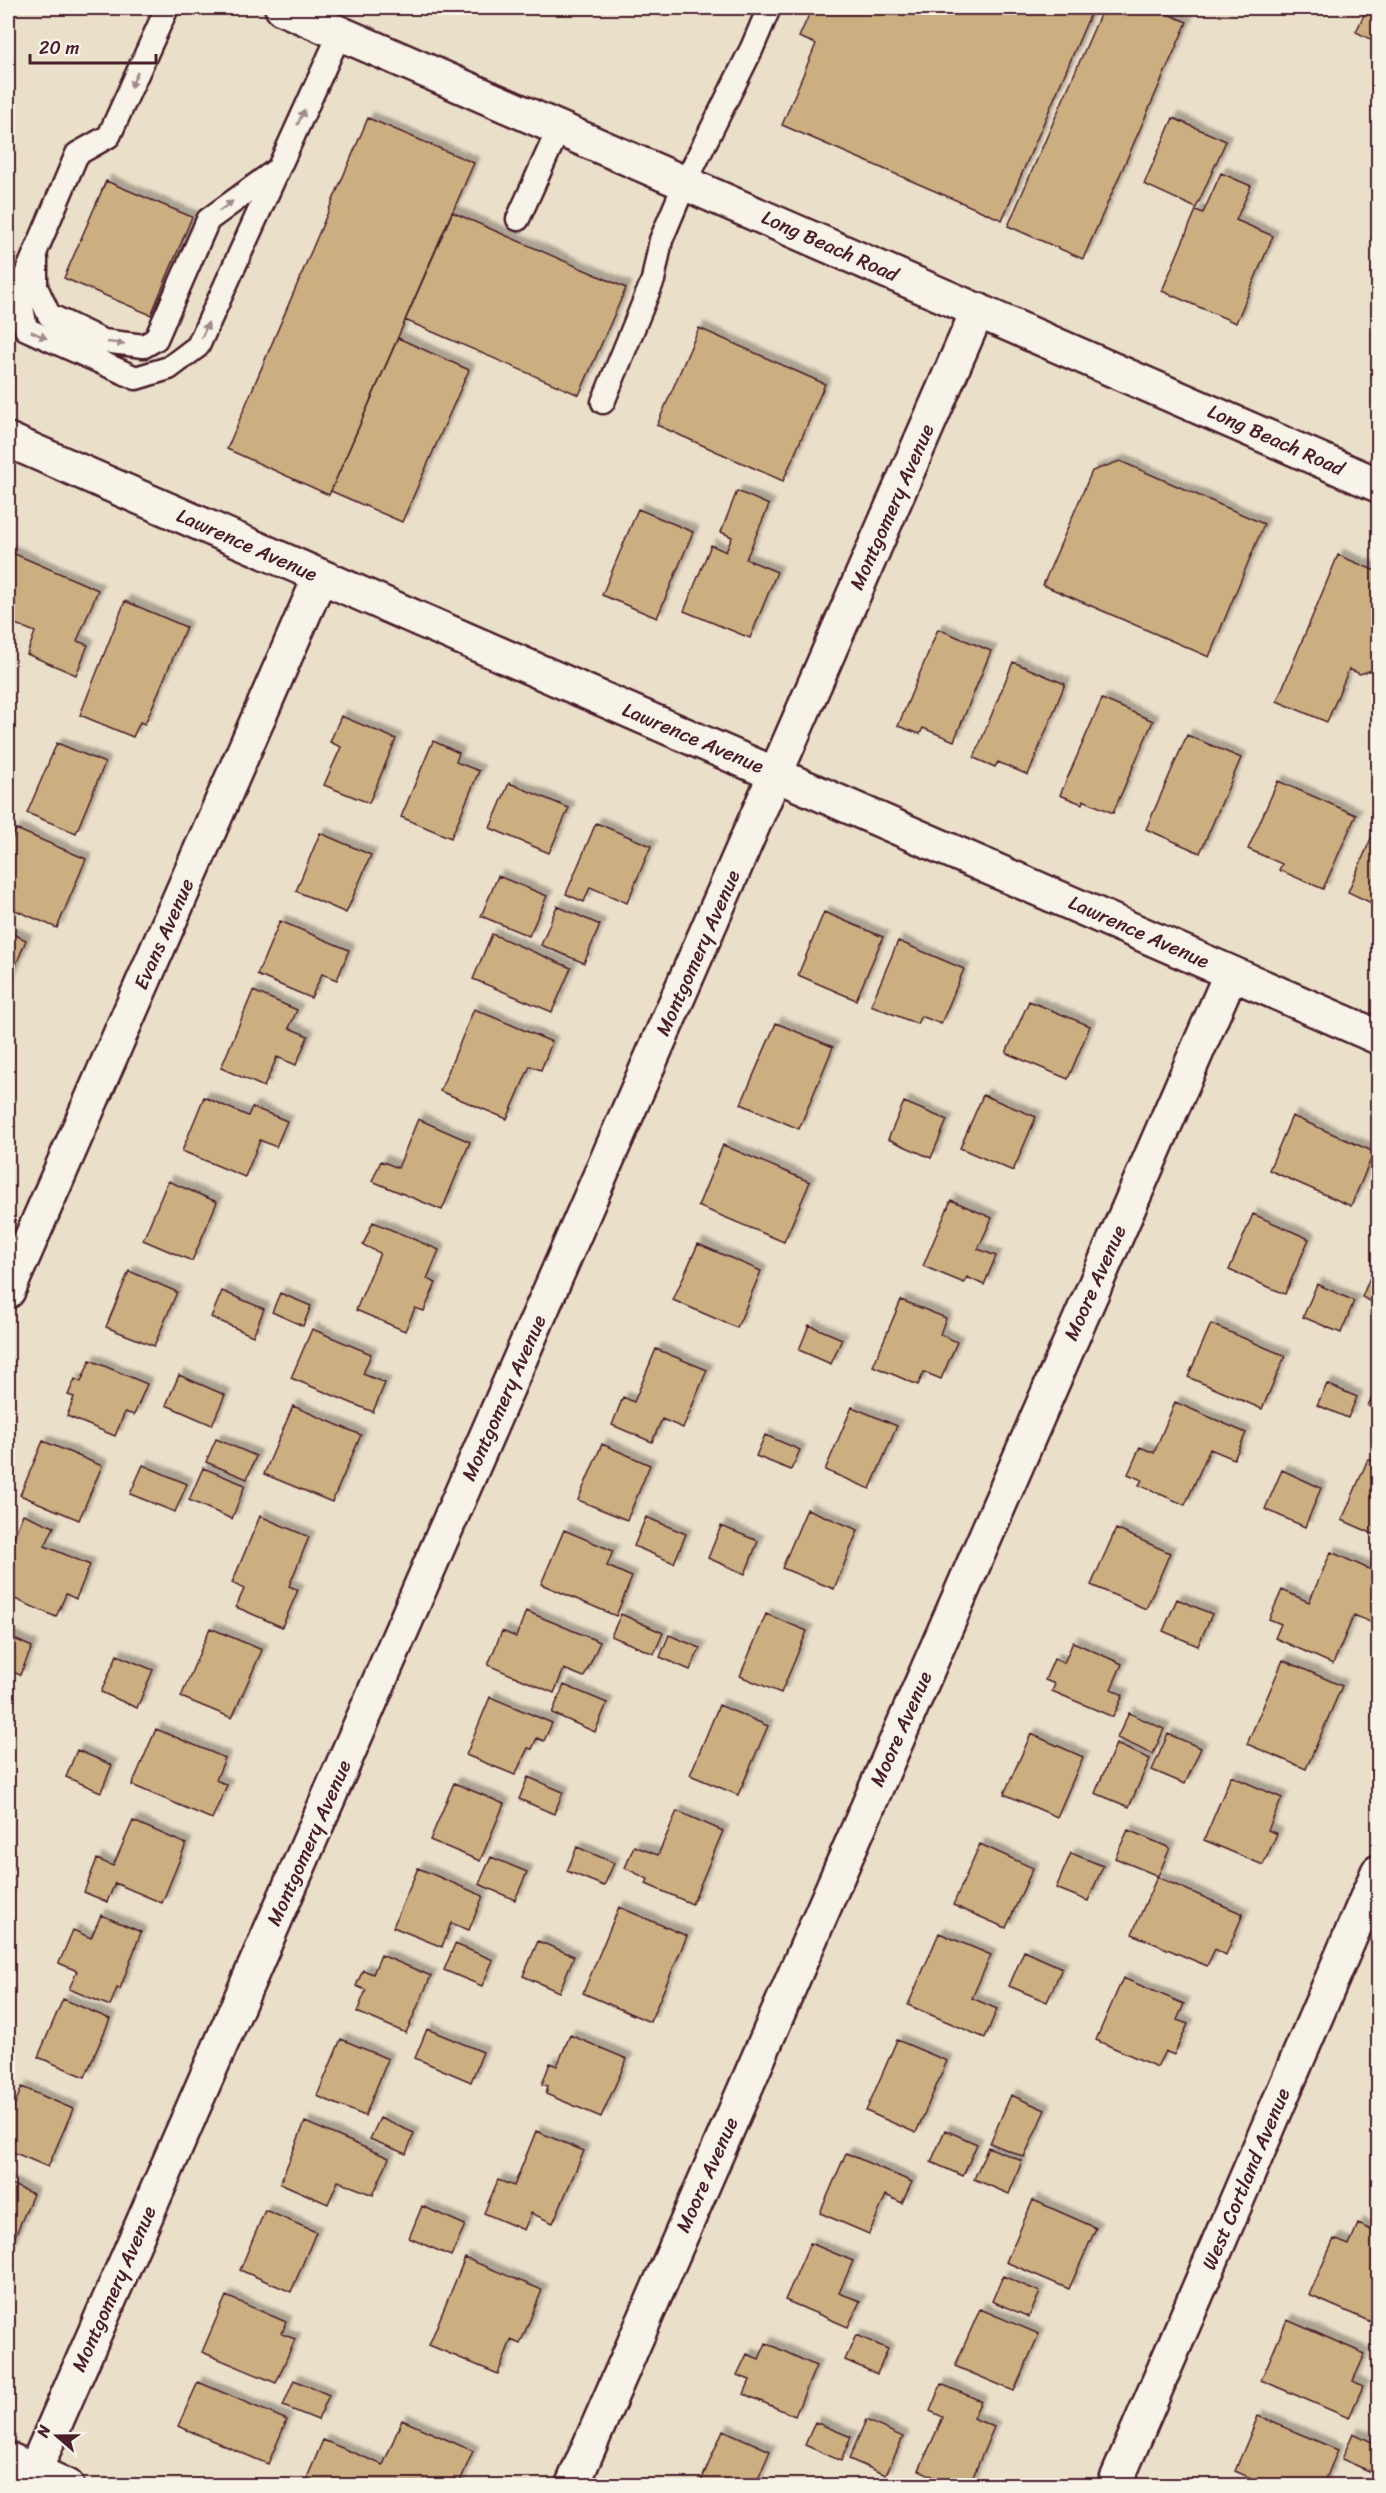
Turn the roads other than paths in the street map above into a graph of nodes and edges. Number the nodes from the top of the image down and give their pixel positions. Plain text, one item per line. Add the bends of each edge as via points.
1 (167, 8) edge
2 (282, 8) edge
3 (768, 8) edge
4 (340, 33) junction
5 (558, 128) junction
6 (276, 170) junction
7 (685, 183) junction
8 (518, 219) dead end
9 (36, 249) junction
10 (13, 288) edge
11 (978, 310) junction
12 (603, 402) dead end
13 (8, 440) edge
14 (1378, 484) edge
15 (320, 577) junction
16 (776, 774) junction
17 (1231, 973) junction
18 (1378, 1037) edge
19 (8, 1291) edge
20 (1378, 1872) edge
21 (24, 2472) edge
22 (67, 2486) edge
23 (572, 2486) edge
24 (1114, 2486) edge

1 -> 9 lane via 109,136 77,154
2 - 4 street, Long Beach Road
3 - 7 lane
4 - 5 street, Long Beach Road
6 -> 4 lane
5 - 7 street, Long Beach Road
5 - 8 lane
9 -> 6 lane via 36,287 49,315 103,341 144,346 156,339 208,220
10 -> 6 lane via 26,329 136,378 169,368 198,346
7 - 11 street, Long Beach Road
7 - 12 lane via 661,240 653,280
9 - 10 lane
11 - 14 street, Long Beach Road
11 - 16 street, Montgomery Avenue
13 - 15 street, Lawrence Avenue
15 - 16 street, Lawrence Avenue
15 - 19 street, Evans Avenue
16 - 17 street, Lawrence Avenue
16 - 21 street, Montgomery Avenue
17 - 18 street, Lawrence Avenue
17 - 23 street, Moore Avenue
20 - 24 street, West Cortland Avenue
21 - 22 street

